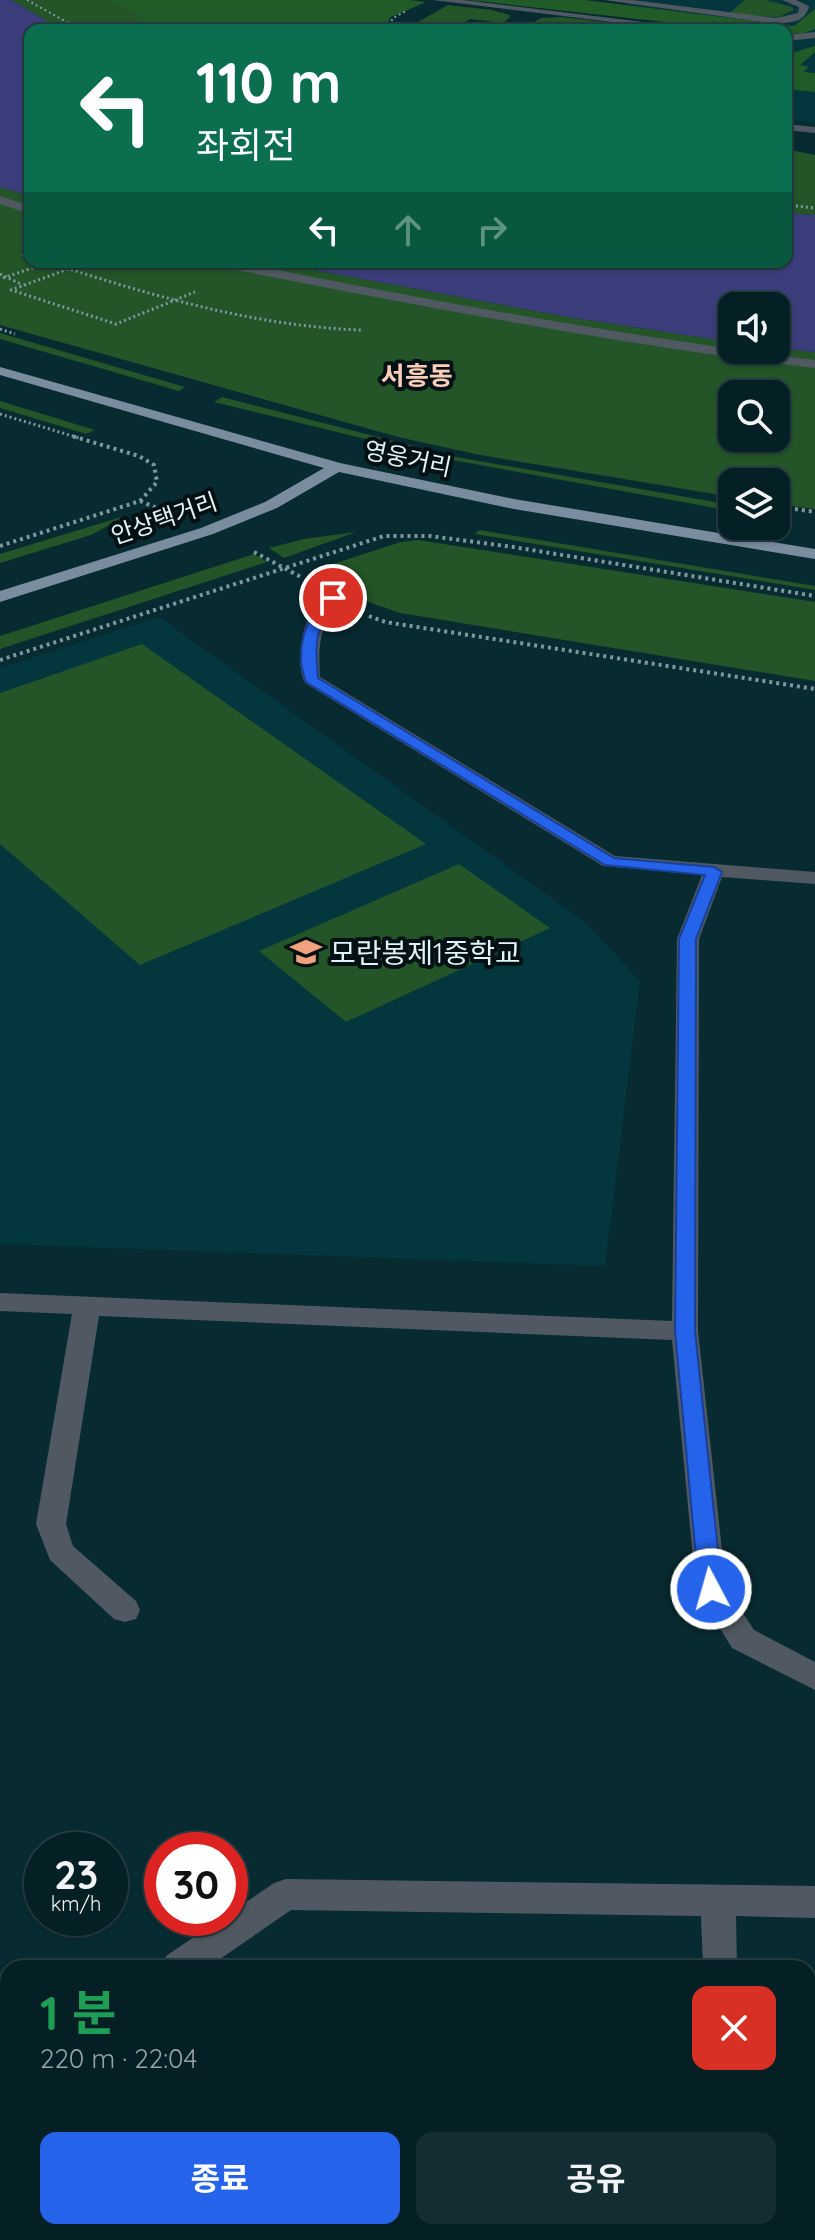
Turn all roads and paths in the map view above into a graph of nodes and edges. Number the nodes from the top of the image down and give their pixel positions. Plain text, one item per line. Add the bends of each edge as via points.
1 (27, 0) edge
2 (438, 0) edge
3 (609, 0) edge
4 (787, 0) edge
5 (625, 1) edge
6 (533, 11) junction
7 (522, 18) dead end
8 (70, 24) edge
9 (635, 24) edge
10 (815, 35) edge
11 (792, 37) edge
12 (792, 128) edge
13 (815, 130) edge
14 (0, 200) edge
15 (792, 206) edge
16 (24, 208) edge
17 (815, 208) edge
18 (28, 268) edge
19 (70, 268) edge
20 (246, 268) edge
21 (2, 276) edge
22 (23, 285) junction
23 (199, 291) dead end
24 (0, 329) edge
25 (21, 335) dead end
26 (815, 364) edge
27 (0, 371) edge
28 (0, 414) edge
29 (337, 467) junction
30 (140, 501) junction
31 (790, 508) edge
32 (815, 512) edge
33 (207, 531) junction
34 (0, 546) edge
35 (815, 554) edge
36 (286, 567) junction
37 (815, 596) edge
38 (0, 597) edge
39 (333, 598) junction
40 (0, 660) edge
41 (815, 689) edge
42 (714, 872) junction
43 (815, 878) edge
44 (0, 1302) edge
45 (87, 1306) junction
46 (685, 1331) junction
47 (125, 1610) dead end
48 (815, 1677) edge
49 (718, 1901) junction
50 (815, 1902) edge
51 (190, 1960) edge
52 (720, 1960) edge

1 - 8 path
2 - 6 street
3 - 5 street
4 - 5 street via 804,6 802,14 776,21
6 - 7 street
6 - 9 street
10 - 11 street
12 - 13 street
14 - 16 street
15 - 17 path
18 - 21 path
19 - 22 path
20 - 26 street via 485,315
21 - 22 path
22 - 23 path via 11,290 116,324
24 - 25 path
27 - 29 main road, 영웅거리
28 - 30 path via 154,465 157,482
29 - 33 main road, 안상택거리 via 271,505
29 - 35 main road, 영웅거리 via 514,504
30 - 33 path
30 - 34 path
31 - 32 path
33 - 36 path
33 - 38 main road, 안상택거리
36 - 37 path via 384,536 430,536
36 - 39 path
36 - 40 path
39 - 41 path via 385,622
39 - 42 street via 318,612 308,642 311,679 610,862
42 - 43 street
42 - 46 street via 688,939
44 - 45 street
45 - 46 street
45 - 47 street via 51,1524 60,1552
46 - 48 street via 711,1589 743,1639
49 - 50 street
49 - 51 street via 286,1894
49 - 52 street

